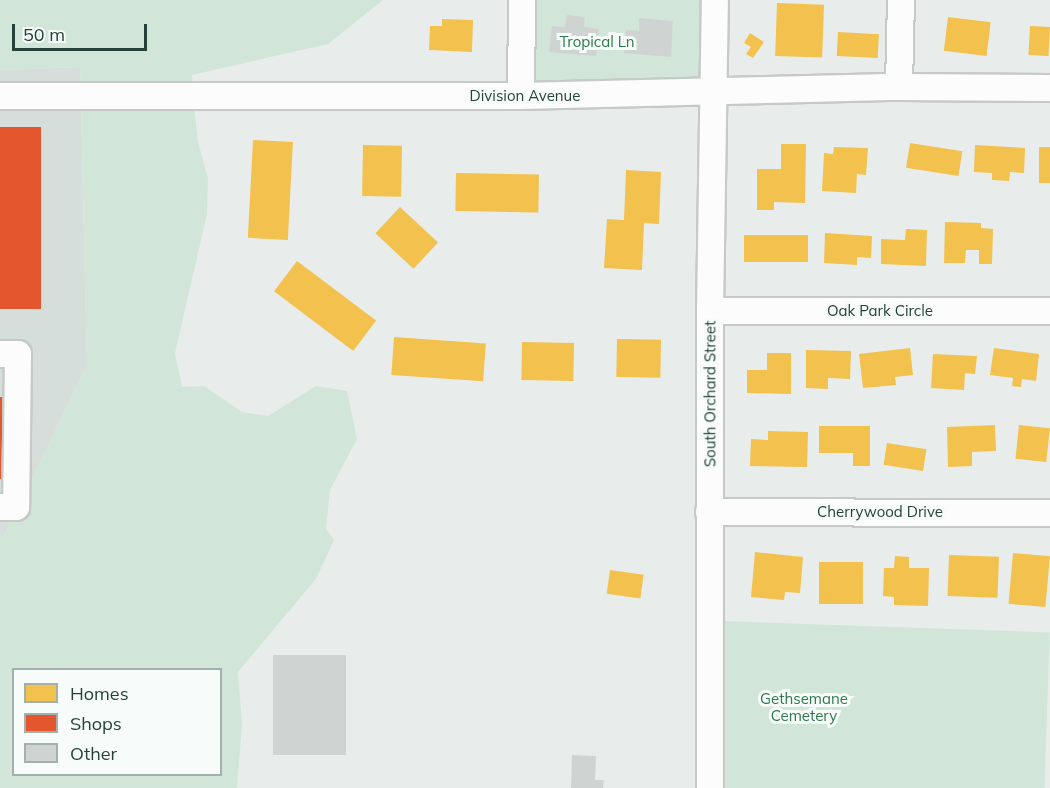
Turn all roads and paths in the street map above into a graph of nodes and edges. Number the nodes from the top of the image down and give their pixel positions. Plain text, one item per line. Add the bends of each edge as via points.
1 (522, 0) edge
2 (715, 0) edge
3 (901, 0) edge
4 (899, 87) junction
5 (1050, 88) edge
6 (713, 93) junction
7 (0, 96) edge
8 (521, 96) junction
9 (710, 311) junction
10 (1050, 311) edge
11 (0, 354) edge
12 (0, 507) edge
13 (709, 512) junction
14 (1050, 513) edge
15 (710, 788) edge

1 - 8 street
2 - 6 street, South Orchard Street
3 - 4 street
4 - 5 street, Division Avenue
4 - 6 street, Division Avenue
6 - 8 street, Division Avenue
6 - 9 street, South Orchard Street
7 - 8 street, Division Avenue
9 - 10 street, Oak Park Circle
9 - 13 street, South Orchard Street
11 - 12 street via 18,354 16,507
13 - 14 street, Cherrywood Drive
13 - 15 street, South Orchard Street

